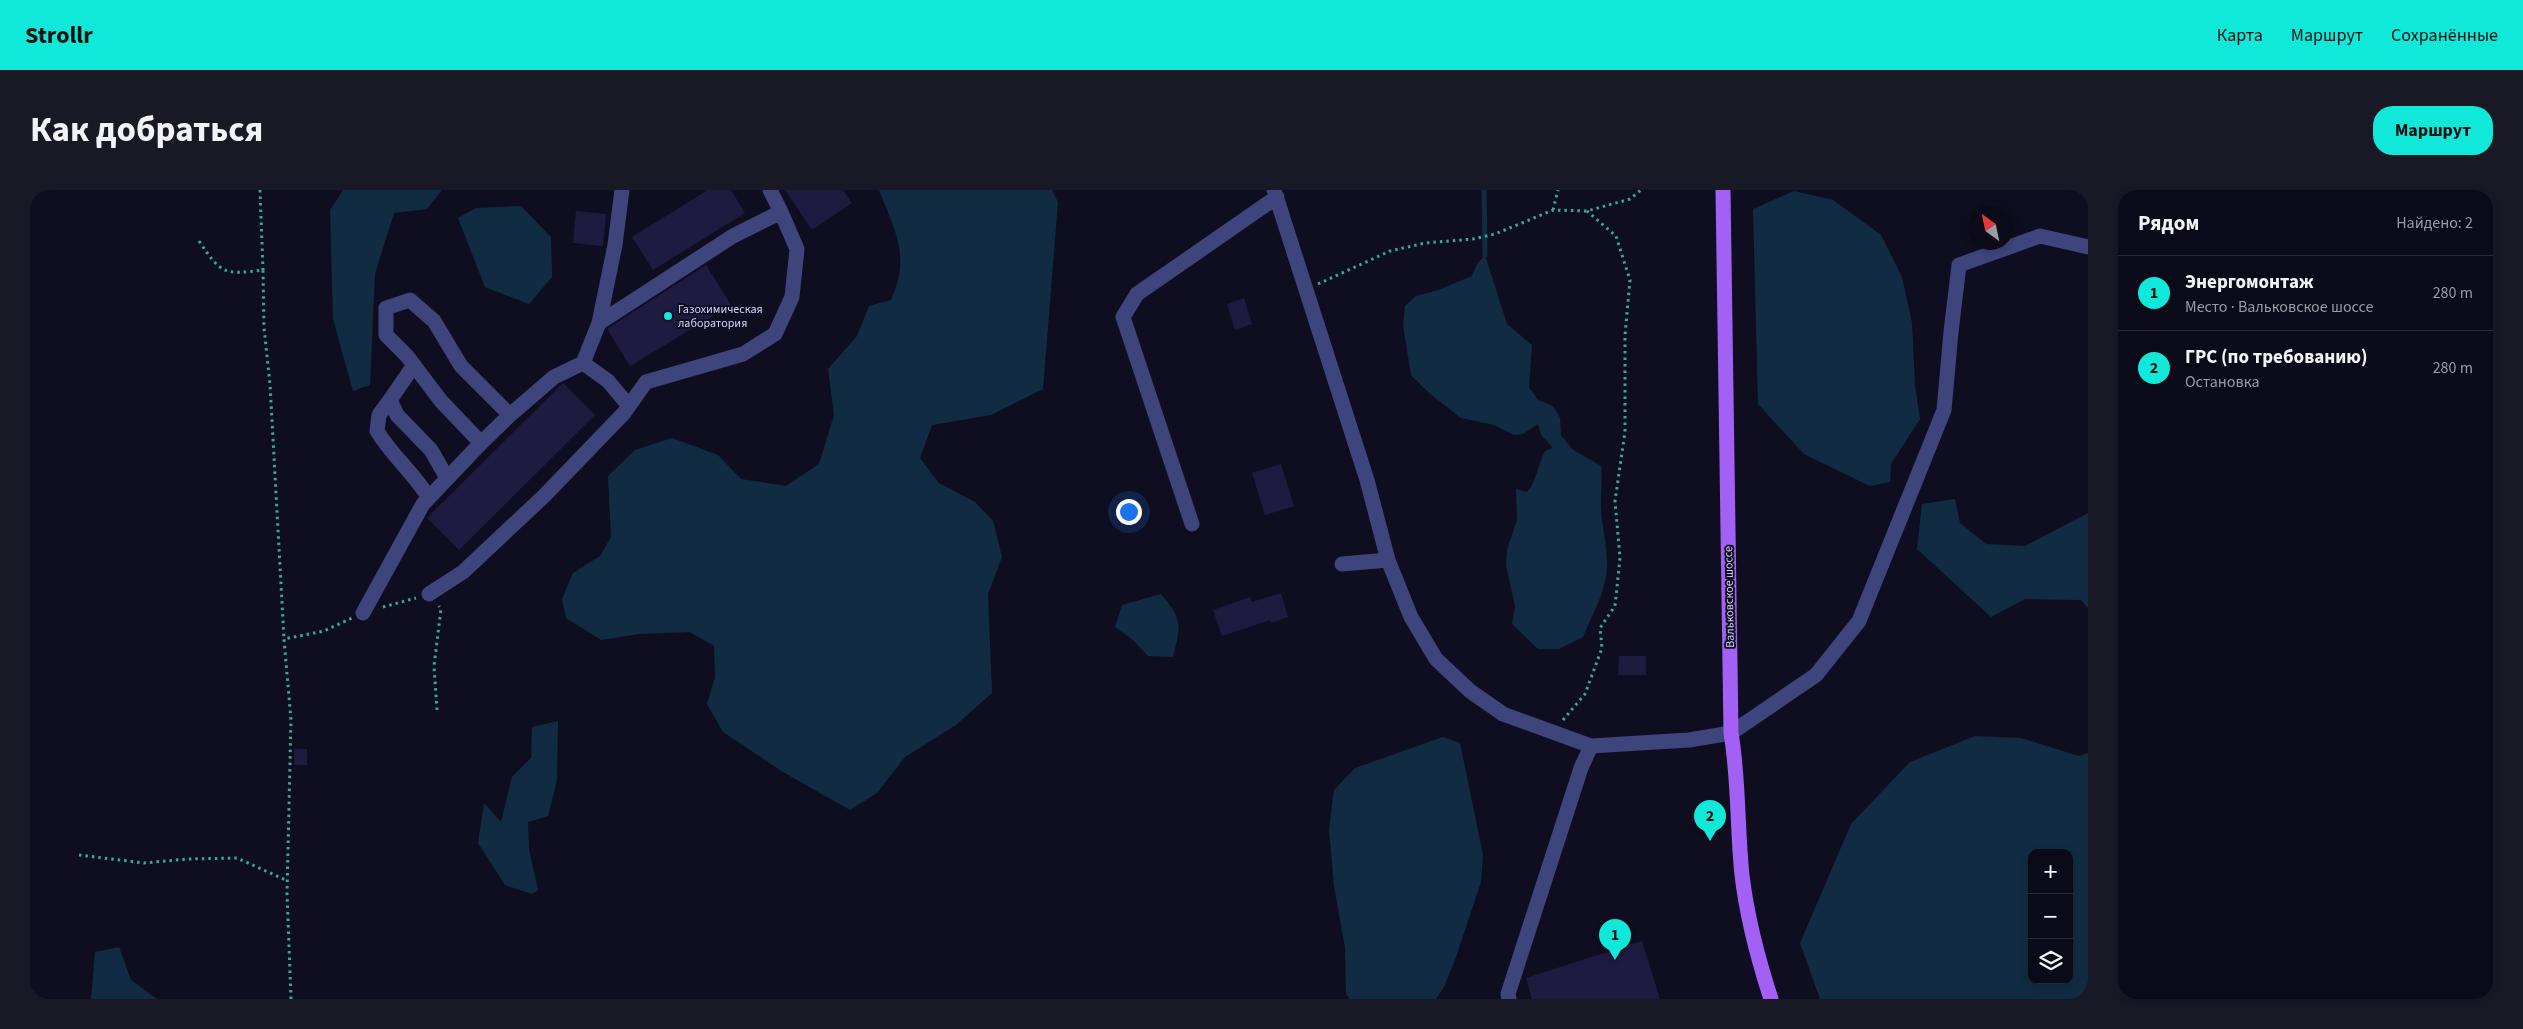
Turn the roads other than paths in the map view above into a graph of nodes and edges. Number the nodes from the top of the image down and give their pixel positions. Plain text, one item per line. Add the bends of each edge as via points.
1 (622, 190) edge
2 (770, 190) edge
3 (1723, 190) edge
4 (1276, 193) edge
5 (781, 212) junction
6 (2088, 247) edge
7 (599, 323) junction
8 (582, 363) junction
9 (414, 365) junction
10 (390, 400) junction
11 (629, 406) junction
12 (510, 415) junction
13 (480, 443) junction
14 (448, 478) junction
15 (429, 498) junction
16 (1192, 524) dead end
17 (1388, 560) junction
18 (1342, 564) dead end
19 (429, 594) road end
20 (363, 613) road end
21 (1731, 733) junction
22 (1591, 746) junction
23 (1510, 999) edge
24 (1771, 999) edge

1 - 7 lane
2 - 5 lane
3 - 21 main road, Вальковское шоссе
4 - 16 lane via 1137,294 1123,317
4 - 17 lane via 1367,480
5 - 7 lane via 733,236
5 - 11 lane via 797,249 792,297 775,334 743,354 646,382
6 - 21 lane via 2040,236 1960,265 1944,410 1859,621 1816,675
7 - 8 lane
8 - 11 lane via 608,382
8 - 12 lane via 554,378
9 - 10 lane
9 - 12 lane via 386,335 386,308 410,300 434,321 461,366
9 - 13 lane via 441,402
10 - 14 lane via 397,415 431,450
10 - 15 lane via 379,415 377,431 400,462 417,478
11 - 19 lane via 544,496 462,572
12 - 13 lane
13 - 14 lane
14 - 15 lane
15 - 20 lane
17 - 18 lane
17 - 22 lane via 1411,617 1436,659 1470,691 1503,714
21 - 22 lane via 1689,740
21 - 24 main road, Вальковское шоссе via 1736,765 1742,876 1755,949
22 - 23 lane via 1514,975 1508,994

